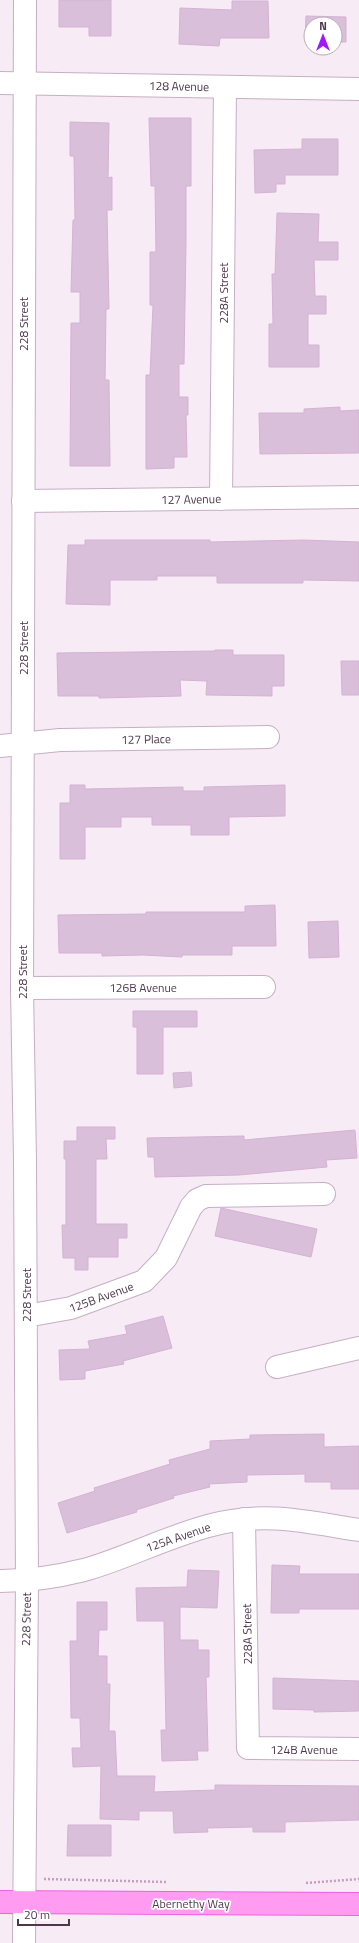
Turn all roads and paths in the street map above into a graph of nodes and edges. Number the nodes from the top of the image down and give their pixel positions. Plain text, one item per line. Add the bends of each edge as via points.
1 (25, 0) edge
2 (0, 83) edge
3 (24, 83) junction
4 (225, 87) junction
5 (359, 89) edge
6 (359, 498) edge
7 (221, 499) junction
8 (23, 501) junction
9 (268, 737) dead end
10 (23, 744) junction
11 (0, 746) edge
12 (264, 986) dead end
13 (22, 988) junction
14 (324, 1194) dead end
15 (26, 1316) junction
16 (359, 1348) edge
17 (278, 1366) dead end
18 (244, 1519) junction
19 (359, 1530) edge
20 (0, 1581) edge
21 (27, 1581) junction
22 (248, 1748) joint
23 (359, 1749) edge
24 (359, 1879) edge
25 (46, 1880) dead end
26 (175, 1882) dead end
27 (301, 1883) dead end
28 (0, 1902) edge
29 (24, 1902) junction
30 (359, 1904) edge
31 (24, 1943) edge

1 - 3 street, 228 Street
2 - 3 street, 128 Avenue
3 - 4 street, 128 Avenue
3 - 8 street, 228 Street
4 - 5 street, 128 Avenue
4 - 7 street, 228A Street
6 - 7 street, 127 Avenue
7 - 8 street, 127 Avenue
8 - 10 street, 228 Street
9 - 10 street, 127 Place via 60,740
10 - 11 street
10 - 13 street, 228 Street
12 - 13 street, 126B Avenue
13 - 15 street, 228 Street
14 - 15 street, 125B Avenue via 206,1196 197,1200 191,1207 166,1258 144,1281 71,1308
15 - 21 street, 228 Street
16 - 17 street
18 - 19 street, 125A Avenue via 292,1518
18 - 21 street, 125A Avenue via 212,1524 85,1569
18 - 22 street, 228A Street
20 - 21 street, 125A Avenue
21 - 29 street, 228 Street
22 - 23 street, 124B Avenue
24 - 27 path
25 - 26 path
28 - 29 main road, Abernethy Way
29 - 30 main road, Abernethy Way
29 - 31 street, 228 Street

